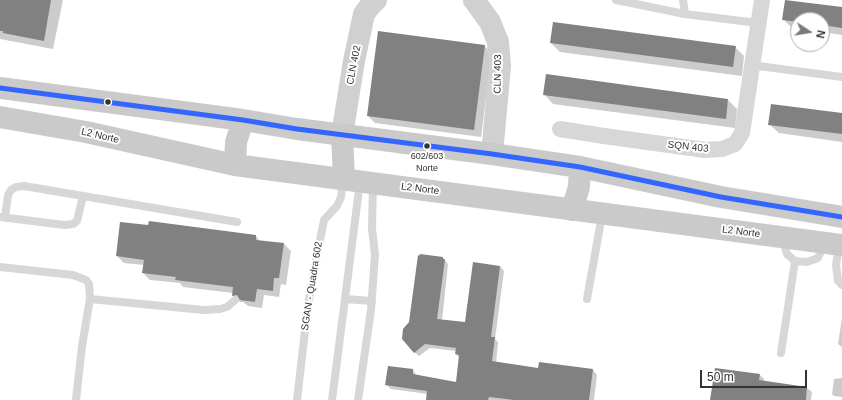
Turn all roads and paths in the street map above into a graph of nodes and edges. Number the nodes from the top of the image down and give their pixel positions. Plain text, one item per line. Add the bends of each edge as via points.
1 (376, 0) edge
2 (474, 0) edge
3 (683, 0) edge
4 (762, 0) edge
5 (619, 1) edge
6 (685, 14) junction
7 (758, 22) junction
8 (752, 65) junction
9 (842, 77) edge
10 (0, 88) edge
11 (0, 117) edge
12 (243, 120) junction
13 (560, 129) dead end
14 (342, 135) junction
15 (492, 154) junction
16 (235, 165) junction
17 (580, 167) junction
18 (359, 181) junction
19 (83, 196) junction
20 (572, 210) junction
21 (602, 214) junction
22 (3, 217) edge
23 (842, 217) edge
24 (237, 222) dead end
25 (782, 237) junction
26 (836, 244) edge
27 (795, 260) junction
28 (0, 268) edge
29 (842, 285) edge
30 (587, 298) dead end
31 (90, 299) junction
32 (345, 299) junction
33 (235, 300) dead end
34 (372, 302) junction
35 (781, 353) dead end
36 (76, 400) edge
37 (297, 400) edge
38 (332, 400) edge
39 (358, 400) edge

1 - 14 street, CLN 402 via 364,14
2 - 15 street, CLN 403 via 490,22 498,42 500,66
3 - 6 lane
4 - 7 street, SQN 403
5 - 6 lane
6 - 7 lane
7 - 8 street, SQN 403
8 - 9 lane
8 - 13 street, SQN 403 via 742,133 735,144 722,149 705,150
10 - 12 main road
11 - 16 main road, L2 Norte via 86,132
12 - 14 main road
12 - 16 main road via 236,142
14 - 15 main road
14 - 18 main road
15 - 17 main road
16 - 18 main road, L2 Norte
17 - 20 main road via 579,187
17 - 23 main road via 721,197
18 - 20 main road, L2 Norte
18 - 32 lane
18 - 34 lane via 372,229 375,254
18 - 37 lane, SGAN - Quadra 602 via 341,197 337,206 324,220 308,305
19 - 22 lane via 80,215 72,224
19 - 22 lane via 24,186 16,187 8,196
19 - 24 lane
20 - 21 main road, L2 Norte
21 - 25 main road, L2 Norte
21 - 30 lane
25 - 26 main road, L2 Norte
25 - 27 lane via 787,254
26 - 27 lane via 818,258 808,262
26 - 29 lane via 838,281
27 - 35 lane
28 - 31 lane via 81,277 89,284
31 - 33 lane via 204,310 227,307
31 - 36 lane
32 - 34 lane
32 - 38 lane
34 - 39 lane

